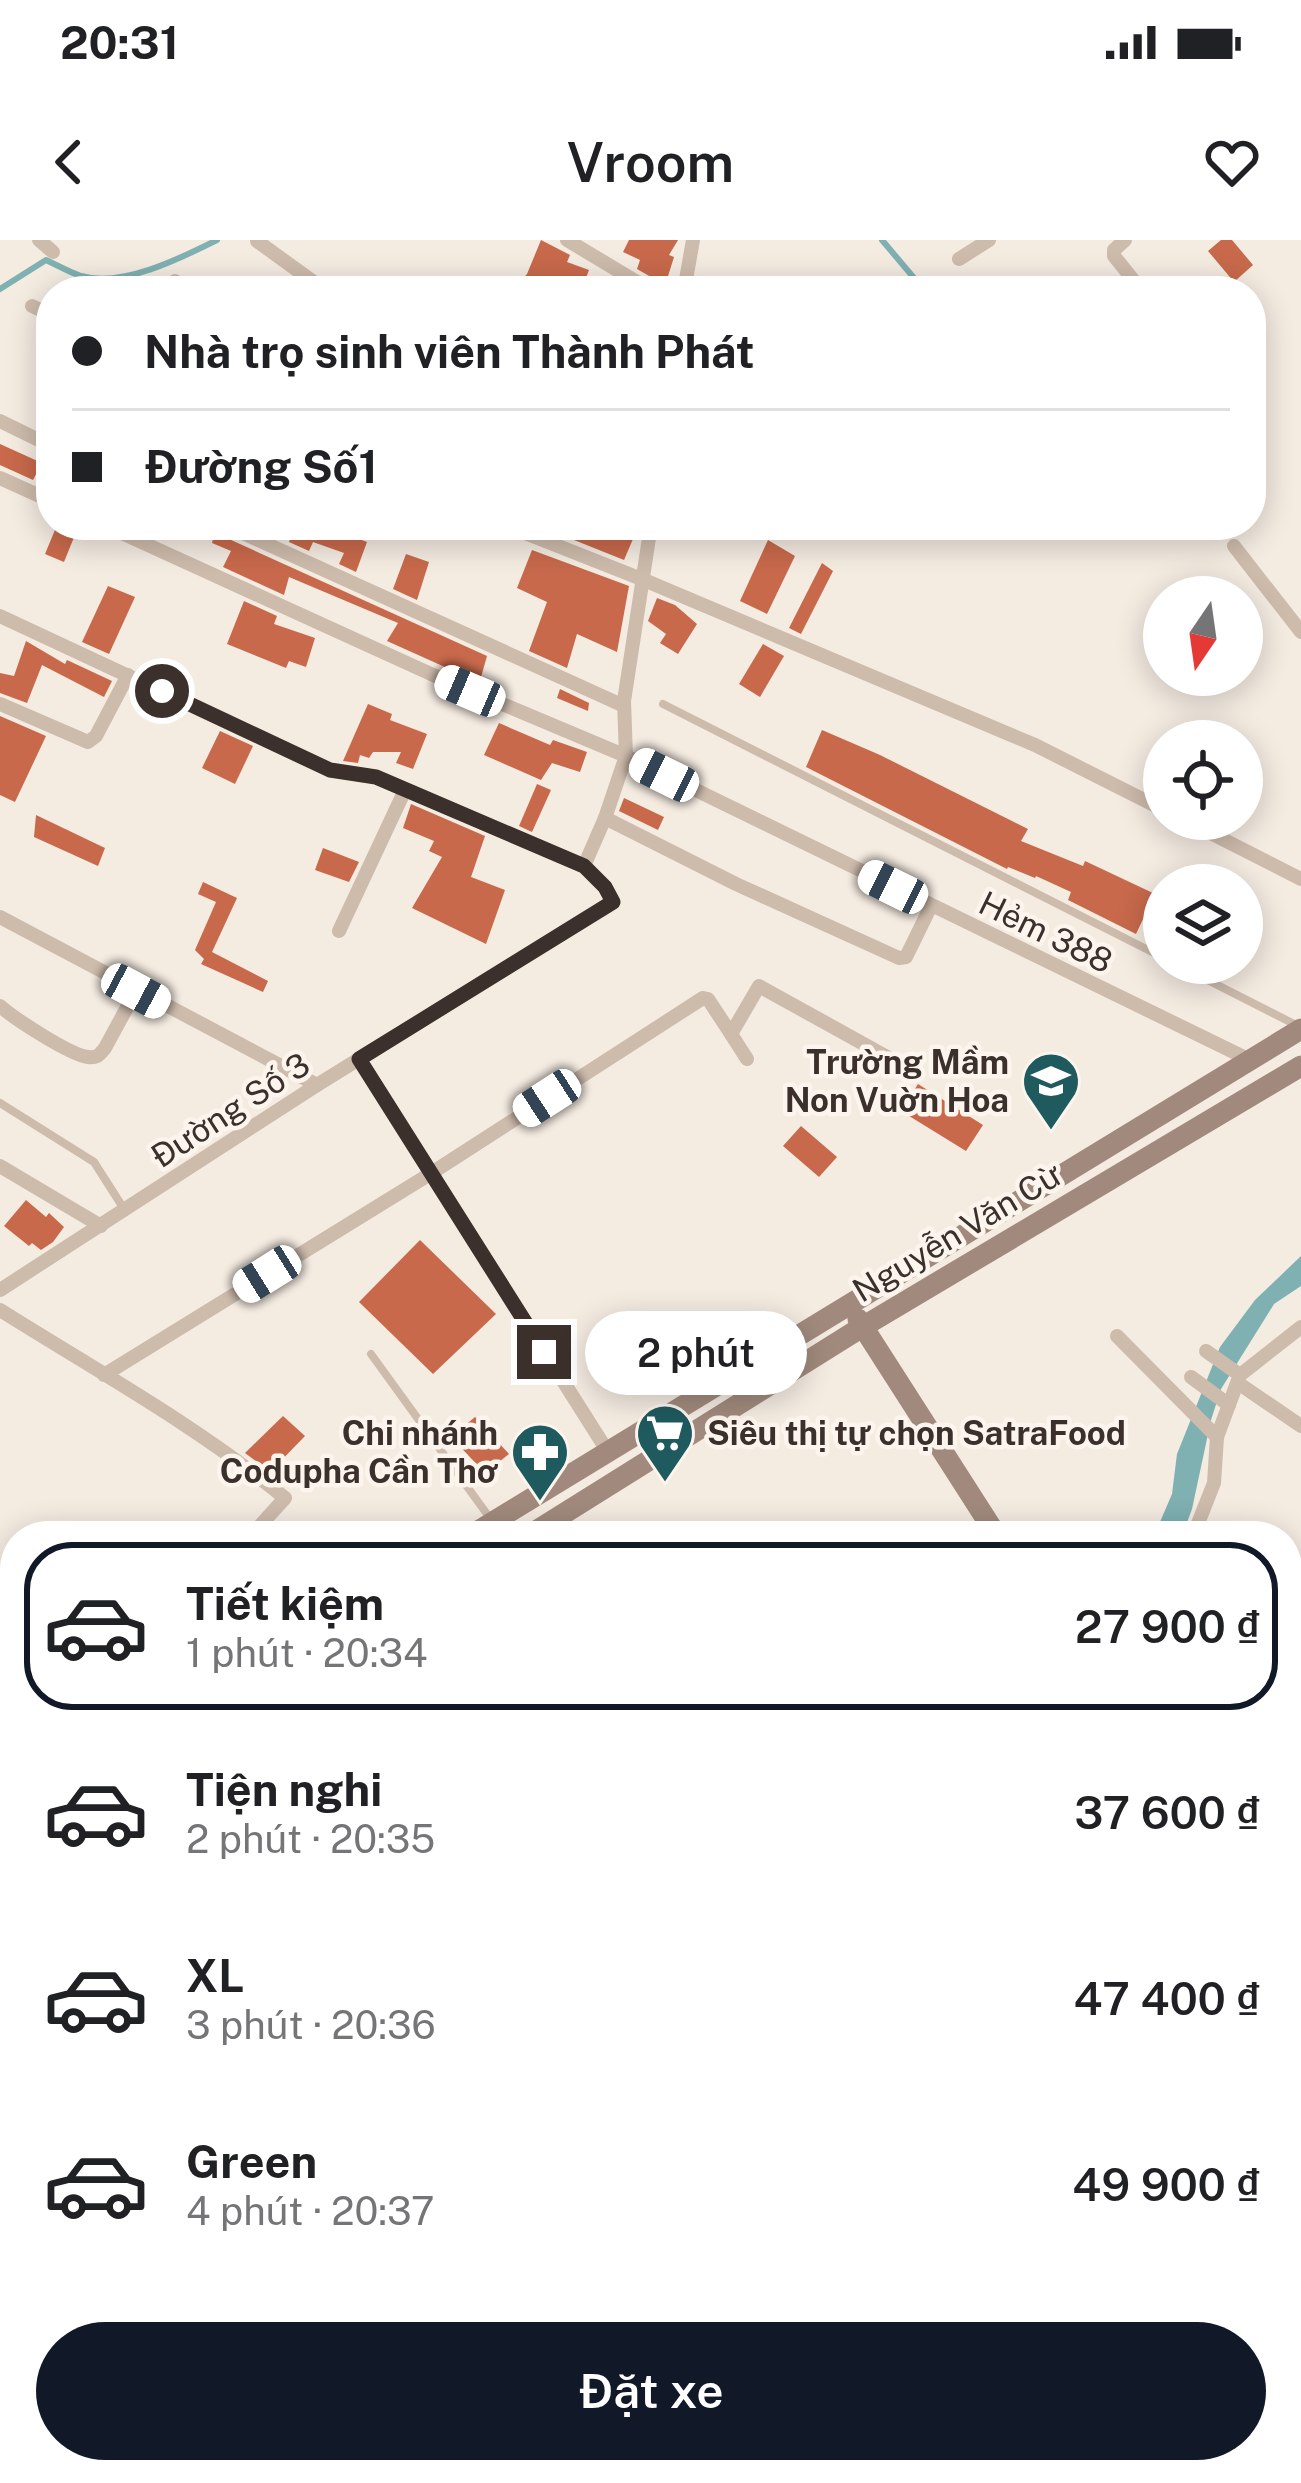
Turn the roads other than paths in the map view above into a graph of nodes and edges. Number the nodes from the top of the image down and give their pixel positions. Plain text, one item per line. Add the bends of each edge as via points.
1 (39, 240) edge
2 (567, 240) edge
3 (693, 240) edge
4 (989, 240) edge
5 (1125, 240) edge
6 (257, 241) edge
7 (53, 252) dead end
8 (959, 259) dead end
9 (305, 276) edge
10 (627, 276) edge
11 (687, 276) edge
12 (1130, 276) edge
13 (32, 306) dead end
14 (36, 308) edge
15 (0, 421) edge
16 (36, 439) edge
17 (0, 478) edge
18 (36, 494) edge
19 (137, 540) edge
20 (258, 540) edge
21 (544, 540) edge
22 (649, 540) edge
23 (1234, 546) dead end
24 (644, 580) junction
25 (0, 616) edge
26 (1301, 632) edge
27 (128, 675) junction
28 (0, 704) edge
29 (663, 704) dead end
30 (623, 706) junction
31 (626, 756) junction
32 (405, 790) junction
33 (1143, 800) edge
34 (605, 818) junction
35 (1224, 840) edge
36 (584, 866) junction
37 (1301, 879) edge
38 (931, 906) junction
39 (0, 917) edge
40 (339, 931) dead end
41 (1143, 947) edge
42 (744, 977) dead end
43 (1215, 984) edge
44 (759, 986) junction
45 (136, 991) junction
46 (0, 1006) edge
47 (1301, 1028) edge
48 (730, 1034) junction
49 (359, 1059) junction
50 (746, 1060) dead end
51 (1250, 1060) junction
52 (1301, 1066) edge
53 (916, 1073) dead end
54 (317, 1085) junction
55 (0, 1102) edge
56 (0, 1166) edge
57 (430, 1174) junction
58 (125, 1211) junction
59 (101, 1226) junction
60 (0, 1290) edge
61 (849, 1305) junction
62 (0, 1310) edge
63 (863, 1327) junction
64 (1301, 1328) edge
65 (1117, 1336) dead end
66 (1210, 1353) dead end
67 (370, 1354) dead end
68 (104, 1375) junction
69 (1237, 1376) junction
70 (1197, 1381) dead end
71 (1225, 1402) junction
72 (1301, 1426) edge
73 (1214, 1435) junction
74 (608, 1452) junction
75 (264, 1521) edge
76 (492, 1521) edge
77 (495, 1521) edge
78 (551, 1521) edge
79 (988, 1521) edge
80 (1199, 1521) edge

1 - 7 street
2 - 10 street
3 - 11 street
4 - 8 street
5 - 12 street via 1114,256
6 - 9 street
13 - 14 street
15 - 16 street
17 - 18 street
19 - 31 street, Hẻm 388
20 - 30 street
21 - 24 street
22 - 24 street
23 - 26 street
24 - 30 street
24 - 33 street
25 - 27 street
27 - 28 street via 88,742
27 - 32 street via 330,770
29 - 41 lane
30 - 31 street
31 - 34 street
31 - 38 street, Hẻm 388
32 - 36 street
32 - 40 street
34 - 36 street
34 - 38 street via 899,958
35 - 37 street
36 - 49 street, Đường Số 3 via 613,902
38 - 51 street, Hẻm 388
39 - 45 street
42 - 44 street
43 - 47 lane
44 - 48 street
44 - 53 street
45 - 46 street via 105,1048 91,1057
45 - 54 street
47 - 51 main road
48 - 50 street
48 - 57 street via 703,998
49 - 54 street, Đường Số 3
49 - 57 street
51 - 61 main road
52 - 63 main road, Nguyễn Văn Cừ
54 - 58 street, Đường Số 3
55 - 58 lane via 94,1162
56 - 59 street
57 - 68 street
57 - 74 street
58 - 59 street, Đường Số 3
59 - 60 street, Đường Số 3
61 - 63 main road
61 - 74 main road
62 - 68 street
63 - 78 main road, Nguyễn Văn Cừ
63 - 79 main road
64 - 69 street
65 - 73 street
66 - 69 street
67 - 76 lane
68 - 75 street via 285,1498
69 - 71 street
69 - 72 street
70 - 71 street
71 - 73 street
73 - 80 street via 1214,1483
74 - 77 main road

